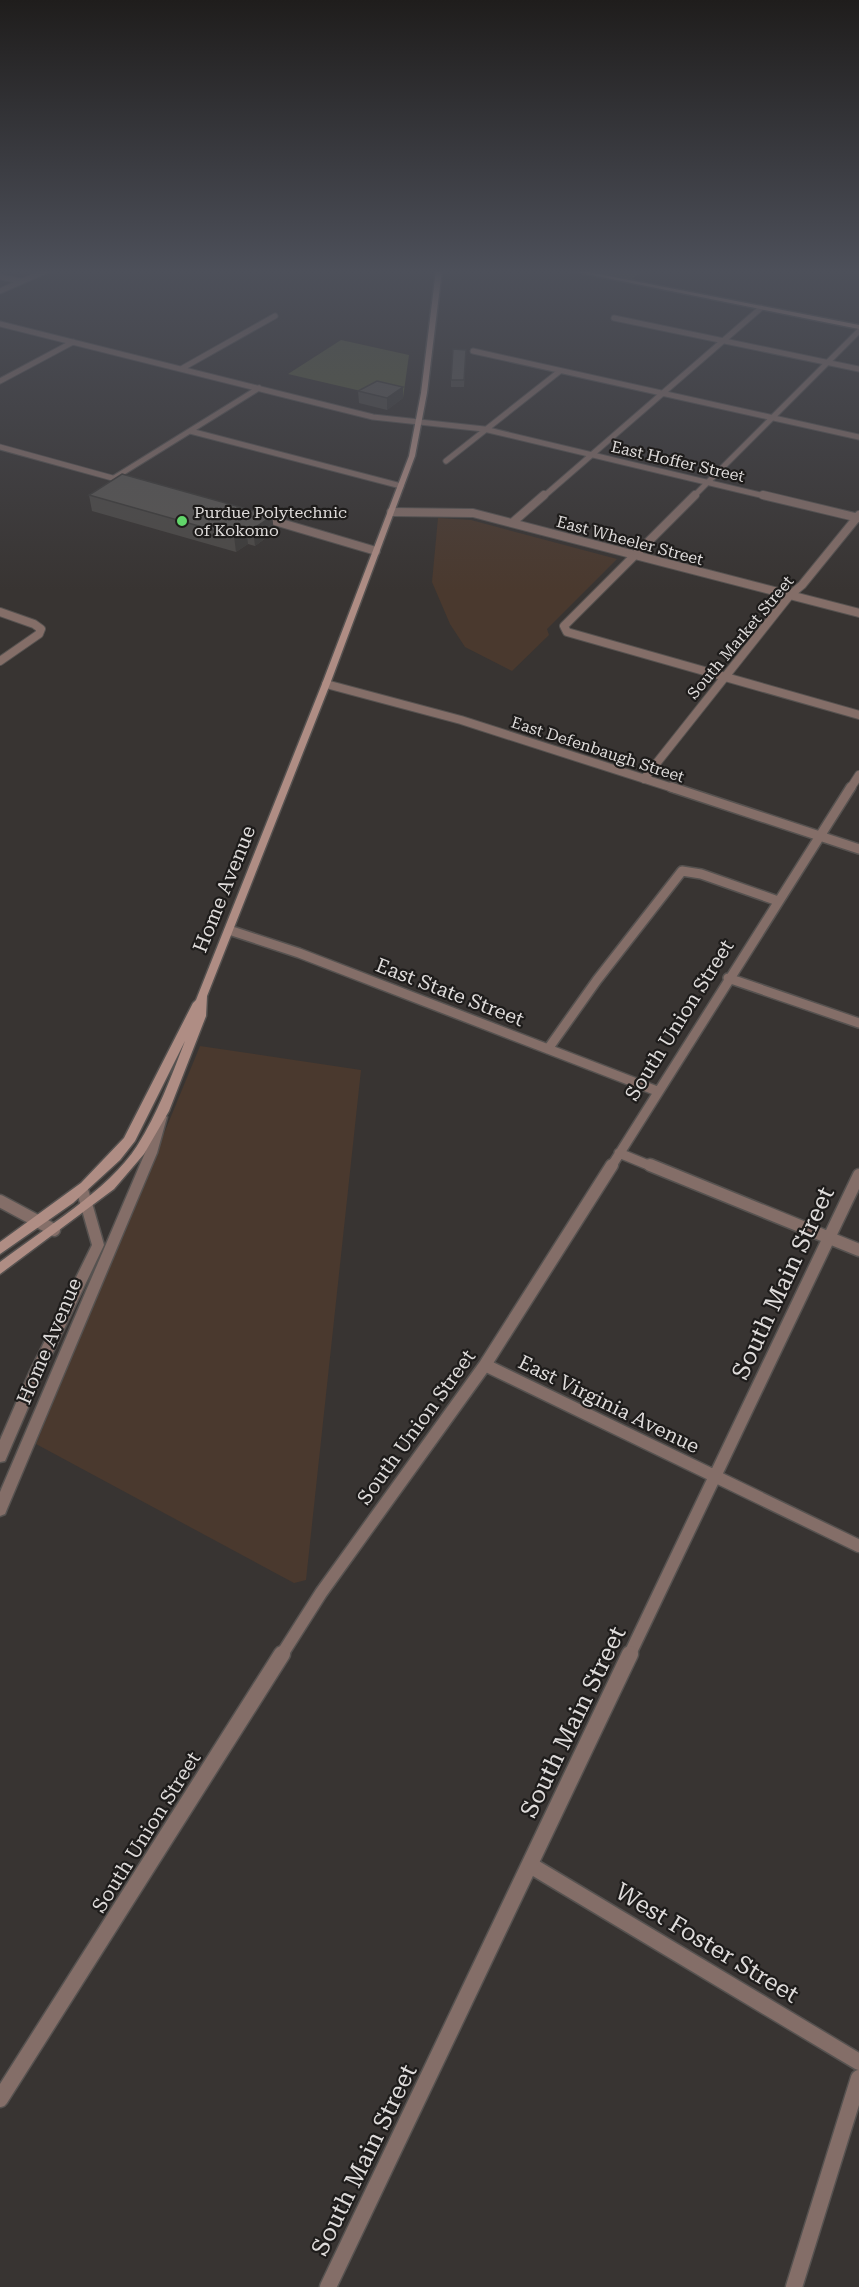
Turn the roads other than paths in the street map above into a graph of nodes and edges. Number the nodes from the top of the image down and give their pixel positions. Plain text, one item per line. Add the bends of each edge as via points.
1 (213, 377) edge
2 (425, 377) edge
3 (552, 377) edge
4 (587, 377) edge
5 (681, 377) edge
6 (813, 377) edge
7 (259, 388) junction
8 (663, 393) junction
9 (772, 418) junction
10 (420, 420) junction
11 (484, 429) junction
12 (190, 431) junction
13 (859, 436) edge
14 (0, 447) edge
15 (592, 455) junction
16 (446, 461) dead end
17 (114, 478) junction
18 (708, 482) junction
19 (137, 484) edge
20 (401, 486) junction
21 (391, 512) junction
22 (255, 515) edge
23 (858, 517) edge
24 (512, 524) junction
25 (376, 551) junction
26 (635, 556) junction
27 (790, 596) junction
28 (0, 612) edge
29 (859, 614) edge
30 (0, 661) edge
31 (724, 677) junction
32 (326, 684) junction
33 (859, 715) edge
34 (859, 775) edge
35 (644, 779) junction
36 (818, 836) junction
37 (859, 849) edge
38 (778, 901) junction
39 (229, 930) junction
40 (729, 978) junction
41 (202, 996) junction
42 (859, 1023) edge
43 (548, 1049) junction
44 (657, 1091) junction
45 (163, 1111) junction
46 (619, 1153) junction
47 (859, 1176) edge
48 (82, 1189) junction
49 (0, 1201) edge
50 (87, 1205) junction
51 (38, 1221) junction
52 (54, 1230) junction
53 (829, 1238) junction
54 (0, 1249) edge
55 (859, 1250) edge
56 (0, 1269) edge
57 (485, 1365) junction
58 (0, 1456) edge
59 (715, 1478) junction
60 (0, 1509) edge
61 (859, 1546) edge
62 (530, 1865) junction
63 (859, 2062) edge
64 (859, 2078) edge
65 (0, 2099) edge
66 (328, 2287) edge
67 (794, 2287) edge

1 - 7 street, East Hoffer Street
2 - 10 main road, Home Avenue
3 - 11 street
4 - 8 street
5 - 8 street
6 - 9 street
7 - 10 street, East Hoffer Street via 373,417
7 - 12 street
8 - 9 street
8 - 15 street
9 - 13 street
9 - 18 street
10 - 11 street, East Hoffer Street
10 - 20 main road, Home Avenue
11 - 15 street, East Hoffer Street
11 - 16 street
12 - 17 street
12 - 20 street
14 - 17 street
15 - 18 street, East Hoffer Street
15 - 24 street
17 - 19 street
18 - 23 street, East Hoffer Street
18 - 26 street
20 - 21 main road, Home Avenue
21 - 24 street, East Wheeler Street via 473,513
21 - 25 main road, Home Avenue
22 - 25 street
23 - 27 street, South Market Street
24 - 26 street, East Wheeler Street
25 - 32 main road, Home Avenue
26 - 27 street, East Wheeler Street
26 - 31 street via 565,629 574,635
27 - 29 street, East Wheeler Street
27 - 31 street, South Market Street
28 - 30 street via 41,629
31 - 33 street
31 - 35 street, South Market Street
32 - 35 street, East Defenbaugh Street
32 - 39 main road, Home Avenue
34 - 36 street, South Union Street
35 - 36 street, East Defenbaugh Street
36 - 37 street, East Defenbaugh Street
36 - 38 street, South Union Street
38 - 40 street, South Union Street
38 - 43 street via 682,871
39 - 41 main road, Home Avenue
39 - 43 street, East State Street via 299,952
40 - 42 street
40 - 44 street, South Union Street
41 - 45 main road, Home Avenue via 200,1016
41 - 48 main road via 129,1142
43 - 44 street, East State Street
44 - 46 street, South Union Street
45 - 50 main road via 126,1170
45 - 60 street, Home Avenue via 151,1153
46 - 53 street
46 - 57 street, South Union Street
47 - 53 street, South Main Street
48 - 50 street, Home Avenue
48 - 51 main road
49 - 51 street
50 - 52 main road
50 - 58 street, Home Avenue via 98,1245
51 - 52 street
51 - 54 main road
52 - 56 main road
53 - 55 street
53 - 59 street, South Main Street
57 - 59 street, East Virginia Avenue
57 - 65 street, South Union Street via 321,1593
59 - 61 street, East Virginia Avenue
59 - 62 street, South Main Street
62 - 63 street, West Foster Street
62 - 66 street, South Main Street
64 - 67 street

